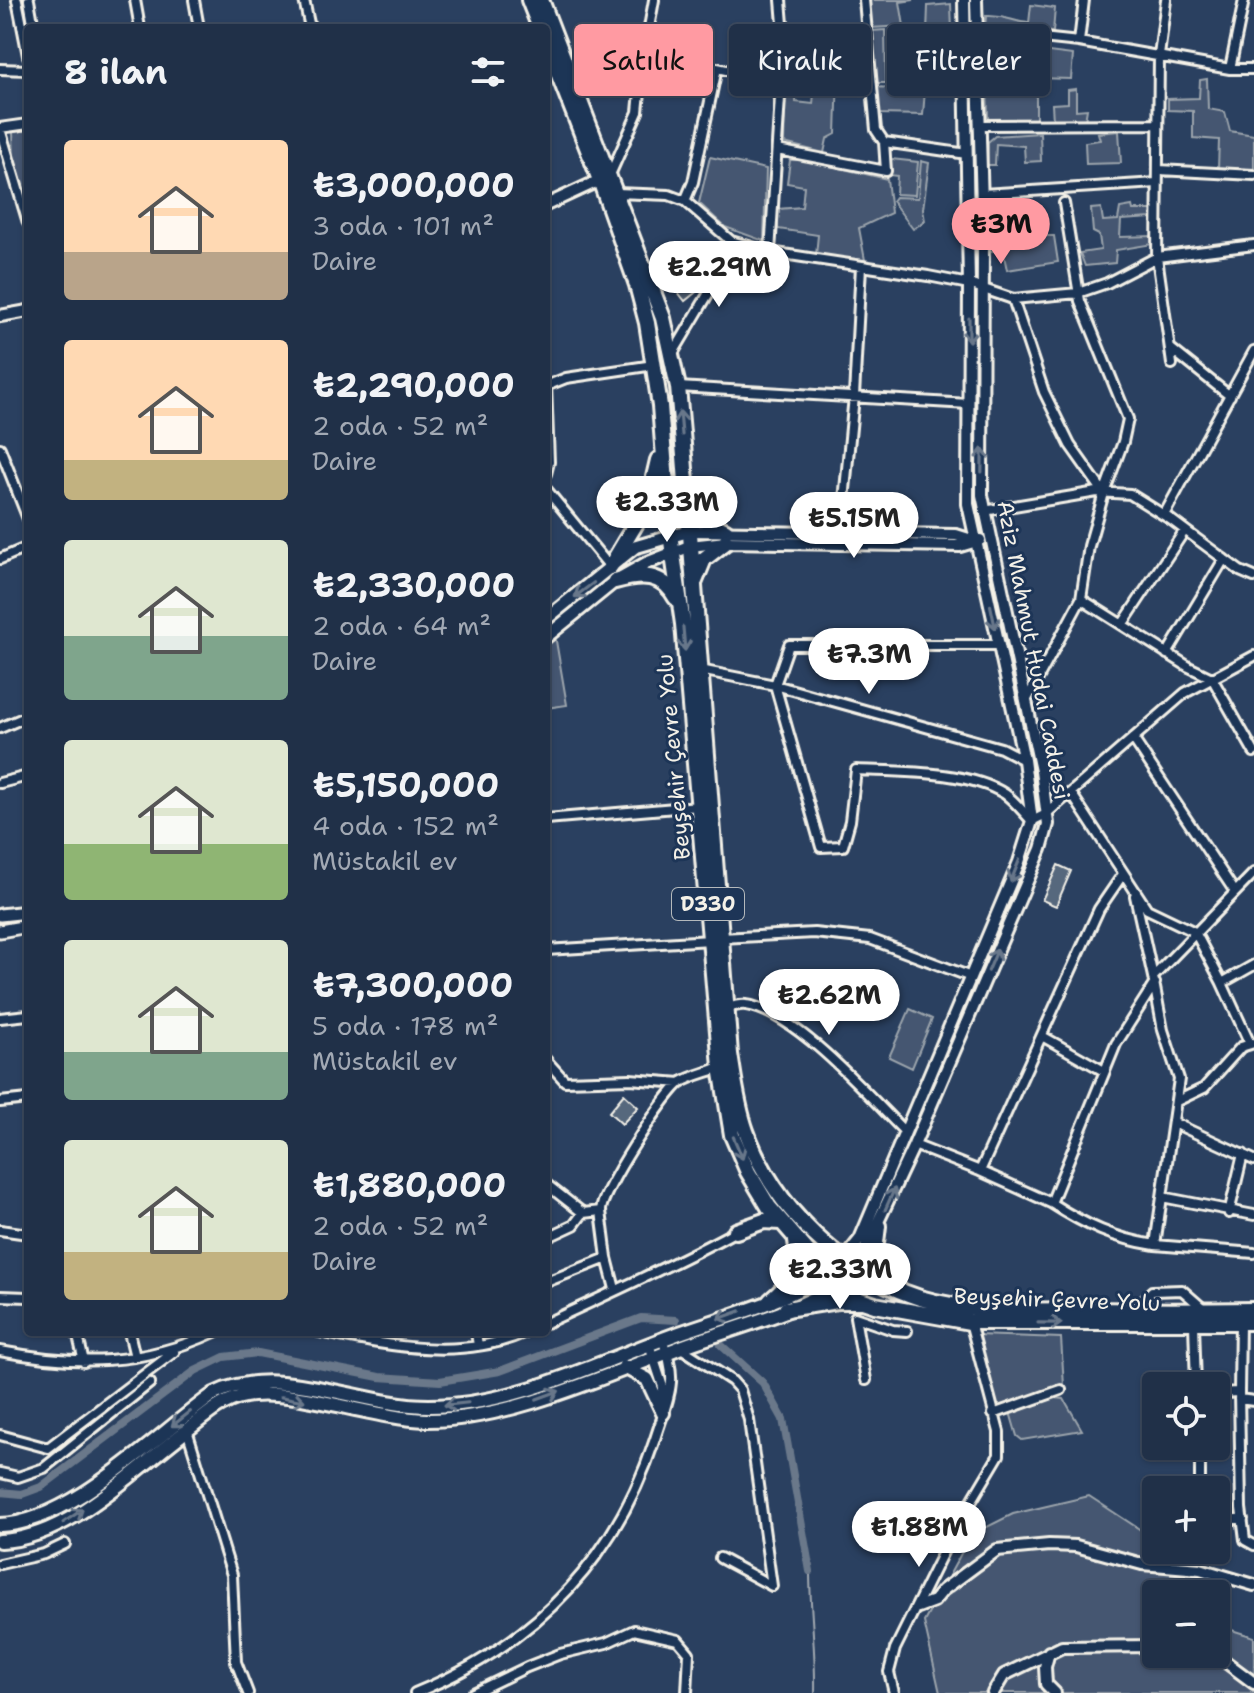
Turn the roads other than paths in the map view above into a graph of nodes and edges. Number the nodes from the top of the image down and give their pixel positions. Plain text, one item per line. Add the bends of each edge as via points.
1 (17, 0) edge
2 (29, 0) edge
3 (135, 0) edge
4 (194, 0) edge
5 (304, 0) edge
6 (529, 0) edge
7 (541, 0) edge
8 (654, 0) edge
9 (781, 0) edge
10 (864, 0) edge
11 (964, 0) edge
12 (976, 0) edge
13 (1084, 0) edge
14 (1166, 0) edge
15 (1244, 0) edge
16 (33, 24) edge
17 (139, 24) edge
18 (198, 24) edge
19 (309, 24) edge
20 (538, 24) edge
21 (550, 24) edge
22 (650, 24) edge
23 (783, 24) edge
24 (866, 24) edge
25 (978, 24) edge
26 (550, 25) edge
27 (24, 36) edge
28 (1050, 39) edge
29 (1079, 42) junction
30 (550, 53) edge
31 (1159, 56) junction
32 (713, 68) edge
33 (717, 68) junction
34 (0, 69) edge
35 (1230, 69) junction
36 (1254, 69) edge
37 (24, 70) edge
38 (729, 71) edge
39 (871, 76) edge
40 (640, 96) edge
41 (781, 96) edge
42 (980, 96) edge
43 (1158, 124) junction
44 (24, 125) edge
45 (981, 125) junction
46 (0, 128) edge
47 (884, 142) junction
48 (777, 150) junction
49 (967, 154) junction
50 (1159, 170) junction
51 (1254, 175) edge
52 (605, 178) junction
53 (1157, 183) junction
54 (616, 193) junction
55 (982, 194) junction
56 (685, 201) junction
57 (550, 203) edge
58 (1064, 203) dead end
59 (24, 209) edge
60 (731, 241) junction
61 (1254, 245) edge
62 (770, 252) junction
63 (1157, 257) junction
64 (861, 266) junction
65 (969, 284) junction
66 (984, 289) junction
67 (1078, 293) junction
68 (1013, 299) junction
69 (24, 312) edge
70 (0, 316) edge
71 (1170, 348) junction
72 (1254, 351) edge
73 (672, 355) junction
74 (1172, 364) dead end
75 (654, 365) junction
76 (550, 384) edge
77 (678, 387) junction
78 (854, 396) junction
79 (1230, 396) junction
80 (969, 404) junction
81 (661, 440) junction
82 (0, 448) edge
83 (1104, 493) junction
84 (550, 494) edge
85 (687, 495) junction
86 (24, 509) edge
87 (984, 511) junction
88 (1164, 515) junction
89 (1185, 530) junction
90 (841, 532) junction
91 (670, 534) junction
92 (726, 536) junction
93 (990, 537) junction
94 (690, 538) junction
95 (977, 541) junction
96 (638, 546) junction
97 (24, 549) edge
98 (672, 552) junction
99 (0, 559) edge
100 (1224, 559) junction
101 (645, 564) junction
102 (613, 574) junction
103 (1254, 577) edge
104 (693, 585) junction
105 (1081, 599) junction
106 (680, 606) junction
107 (550, 616) edge
108 (1122, 625) junction
109 (550, 633) edge
110 (999, 645) junction
111 (1167, 654) junction
112 (1253, 656) edge
113 (700, 670) junction
114 (1212, 678) junction
115 (775, 685) junction
116 (1026, 701) junction
117 (24, 718) edge
118 (0, 728) edge
119 (1134, 740) junction
120 (1254, 752) edge
121 (1024, 760) junction
122 (24, 777) edge
123 (0, 783) edge
124 (1071, 793) junction
125 (699, 806) junction
126 (1046, 814) junction
127 (550, 819) edge
128 (1032, 821) junction
129 (1254, 873) edge
130 (1123, 874) junction
131 (1134, 890) junction
132 (1235, 892) junction
133 (24, 912) edge
134 (0, 915) edge
135 (24, 927) edge
136 (0, 931) edge
137 (1195, 932) junction
138 (716, 939) junction
139 (550, 950) edge
140 (1254, 965) edge
141 (971, 977) junction
142 (1154, 980) junction
143 (1222, 983) junction
144 (728, 1008) junction
145 (24, 1015) edge
146 (0, 1018) edge
147 (1042, 1036) junction
148 (1252, 1044) edge
149 (550, 1067) edge
150 (721, 1067) junction
151 (1104, 1071) junction
152 (681, 1083) junction
153 (24, 1099) edge
154 (1177, 1101) junction
155 (0, 1102) edge
156 (1174, 1123) junction
157 (904, 1131) junction
158 (914, 1145) junction
159 (1243, 1154) junction
160 (1254, 1160) edge
161 (980, 1171) junction
162 (550, 1187) edge
163 (762, 1196) junction
164 (1162, 1197) junction
165 (1051, 1203) junction
166 (601, 1211) junction
167 (583, 1213) junction
168 (1229, 1213) junction
169 (1254, 1215) edge
170 (780, 1222) junction
171 (878, 1226) junction
172 (0, 1230) edge
173 (736, 1231) junction
174 (24, 1233) edge
175 (816, 1235) junction
176 (550, 1236) edge
177 (1155, 1245) junction
178 (801, 1246) junction
179 (1254, 1253) edge
180 (607, 1258) junction
181 (844, 1259) junction
182 (856, 1269) junction
183 (827, 1274) junction
184 (550, 1280) edge
185 (839, 1285) junction
186 (895, 1288) junction
187 (615, 1289) junction
188 (0, 1296) edge
189 (24, 1297) edge
190 (770, 1301) junction
191 (863, 1301) junction
192 (888, 1308) junction
193 (786, 1309) junction
194 (1254, 1310) edge
195 (1134, 1311) junction
196 (1206, 1311) junction
197 (550, 1321) edge
198 (970, 1322) junction
199 (1247, 1322) edge
200 (1194, 1324) junction
201 (907, 1331) dead end
202 (78, 1336) edge
203 (130, 1336) edge
204 (206, 1336) edge
205 (356, 1336) edge
206 (477, 1336) edge
207 (512, 1336) edge
208 (662, 1339) junction
209 (478, 1346) junction
210 (680, 1347) junction
211 (178, 1349) junction
212 (0, 1351) edge
213 (651, 1351) junction
214 (667, 1352) junction
215 (135, 1357) junction
216 (84, 1362) junction
217 (624, 1367) junction
218 (1196, 1372) edge
219 (866, 1380) dead end
220 (150, 1383) dead end
221 (1061, 1390) dead end
222 (1230, 1395) edge
223 (1239, 1396) junction
224 (1254, 1401) edge
225 (663, 1413) junction
226 (993, 1414) junction
227 (187, 1430) junction
228 (0, 1435) edge
229 (0, 1473) edge
230 (1241, 1508) junction
231 (1254, 1511) edge
232 (1230, 1519) edge
233 (1243, 1519) junction
234 (0, 1525) edge
235 (0, 1541) edge
236 (65, 1544) dead end
237 (1254, 1545) edge
238 (720, 1558) dead end
239 (0, 1564) edge
240 (1254, 1585) edge
241 (918, 1607) junction
242 (1142, 1646) edge
243 (1049, 1651) junction
244 (1230, 1665) edge
245 (1254, 1683) edge
246 (248, 1693) edge
247 (415, 1693) edge
248 (473, 1693) edge
249 (687, 1693) edge
250 (894, 1693) edge
251 (993, 1693) edge
252 (1055, 1693) edge

1 - 27 street
2 - 16 street
3 - 17 street
4 - 18 street
5 - 19 street
6 - 20 highway
7 - 21 highway, D330
8 - 22 street
9 - 23 street
10 - 24 street
11 - 49 street, Aziz Mahmut Hudai Caddesi
12 - 25 street, Aziz Mahmut Hudai Caddesi
13 - 29 street
14 - 31 street
15 - 35 street
26 - 52 highway, D330
28 - 29 street
29 - 31 street
30 - 52 highway, D330
31 - 35 street
31 - 43 street
32 - 33 street
33 - 38 street
33 - 56 street
34 - 37 street
35 - 36 street
39 - 47 street via 876,130
40 - 52 street via 638,112
41 - 48 street
42 - 45 street, Aziz Mahmut Hudai Caddesi
43 - 45 street
43 - 50 street
44 - 46 street
45 - 55 street, Aziz Mahmut Hudai Caddesi
46 - 59 street
47 - 48 street via 886,171
47 - 49 street
48 - 62 street
49 - 65 street, Aziz Mahmut Hudai Caddesi
50 - 51 street
50 - 53 street
52 - 54 highway, D330
52 - 57 street
52 - 75 highway, D330
53 - 55 street
53 - 63 street
54 - 56 street via 649,192
54 - 73 highway, D330
55 - 66 street, Aziz Mahmut Hudai Caddesi
56 - 60 street
58 - 67 street
60 - 62 street
60 - 73 street via 716,281
61 - 63 street
62 - 64 street
63 - 67 street
63 - 71 street
64 - 65 street
64 - 78 street
65 - 66 street
65 -> 80 street, Aziz Mahmut Hudai Caddesi
66 - 68 street
87 -> 66 street, Aziz Mahmut Hudai Caddesi
67 - 68 street
67 - 83 street via 1128,419
68 - 83 street via 1044,392 1070,445
69 - 70 street
71 - 74 street
71 - 79 street
72 - 79 street
73 - 77 highway, D330
75 - 76 street
75 - 81 highway, D330
77 - 78 street
85 -> 77 highway, D330
78 - 80 street
78 - 90 street
79 - 88 street
80 - 95 street, Aziz Mahmut Hudai Caddesi via 968,504
81 - 91 highway, D330
81 - 102 highway via 648,503
82 - 86 street
83 - 87 street
83 - 88 street via 1130,494
83 - 105 street
84 - 102 street
85 - 92 highway via 706,521
85 - 94 highway, D330
87 - 93 street, Aziz Mahmut Hudai Caddesi
88 - 89 street
89 - 100 street
89 - 108 street
90 - 92 street
90 - 95 street via 956,535
91 - 94 main road
91 - 96 main road
91 - 98 highway, Beyşehir Çevre Yolu / D330
92 - 94 street
92 - 95 street via 960,546
92 - 104 highway via 704,559
93 - 95 street
93 - 116 street, Aziz Mahmut Hudai Caddesi
94 - 98 main road
94 - 104 highway, D330
95 -> 110 street, Aziz Mahmut Hudai Caddesi
96 - 101 main road via 651,552
96 - 102 main road
97 - 99 street
98 - 101 main road
98 - 106 highway, Beyşehir Çevre Yolu / D330
100 - 103 street
100 - 111 street
101 - 102 main road
102 - 106 highway via 659,579 669,585
102 -> 107 main road
102 - 109 main road
104 - 113 highway, Beyşehir Çevre Yolu / D330
105 - 108 street
105 - 116 street
106 -> 125 highway, Beyşehir Çevre Yolu / D330
108 - 111 street
110 - 115 street via 789,645
110 - 121 street, Aziz Mahmut Hudai Caddesi
111 - 114 street
112 - 114 street
113 - 115 street
113 - 138 highway, Beyşehir Çevre Yolu / D330
114 - 119 street via 1185,693
114 - 120 street
115 - 121 street via 1001,748
115 - 128 street via 821,847 843,846 856,770 975,781 1005,795
116 - 126 street, Aziz Mahmut Hudai Caddesi
117 - 118 street
119 - 124 street
119 - 132 street
121 - 128 street, Aziz Mahmut Hudai Caddesi
122 - 123 street
124 - 126 street
124 - 130 street
125 - 127 street
125 - 138 highway, Beyşehir Çevre Yolu / D330
126 - 128 street
158 -> 126 street, Aziz Mahmut Hudai Caddesi via 1041,849
128 -> 141 street, Aziz Mahmut Hudai Caddesi
129 - 132 street
130 - 131 street
130 - 147 street via 1099,909
131 - 137 street via 1147,909
131 - 142 street
132 - 137 street
133 - 134 main road
135 - 136 main road
137 - 142 street
137 - 143 street
138 - 139 street
138 - 141 street via 814,933 870,939
138 - 144 highway, Beyşehir Çevre Yolu / D330
138 - 150 highway, Beyşehir Çevre Yolu / D330
140 - 143 street
141 - 157 street, Aziz Mahmut Hudai Caddesi
142 - 151 street
142 - 154 street via 1179,1079
143 - 148 street
144 - 157 street via 744,1004 795,1028
144 - 175 highway, Beyşehir Çevre Yolu / D330 via 732,1065 746,1130 778,1193
145 - 146 street
147 - 151 street
147 - 161 street
148 - 154 street via 1241,1047 1204,1088
149 - 152 street via 565,1081
150 - 152 street
150 -> 163 highway, Beyşehir Çevre Yolu / D330 via 732,1135
151 - 165 street
152 - 166 street via 644,1130 601,1200
153 - 155 street
154 - 156 street
156 - 159 street
156 - 164 street
157 - 181 street, Aziz Mahmut Hudai Caddesi via 860,1239
158 - 161 street
171 -> 158 street, Aziz Mahmut Hudai Caddesi
159 - 160 street
159 - 168 street
161 - 165 street
162 - 167 street
163 - 170 highway, Beyşehir Çevre Yolu / D330
163 - 173 highway via 760,1209
164 - 168 street
164 - 177 street
165 - 177 street via 1099,1231
166 - 167 street
166 - 180 street
167 - 176 street via 574,1225
168 - 169 street
170 - 173 highway via 764,1221
170 - 178 highway, Beyşehir Çevre Yolu / D330
171 - 182 street, Aziz Mahmut Hudai Caddesi
171 - 186 highway via 874,1259
172 - 174 street
173 - 187 street
175 - 178 highway via 822,1252
175 - 181 highway, Beyşehir Çevre Yolu / D330
177 - 179 street
178 - 183 highway, Beyşehir Çevre Yolu / D330
178 - 190 highway via 794,1277
180 - 184 street
180 - 187 street
181 - 182 highway, Beyşehir Çevre Yolu / D330
181 - 183 highway
182 - 185 highway
182 - 186 highway, Beyşehir Çevre Yolu / D330
183 - 185 highway, Beyşehir Çevre Yolu / D330
183 - 190 main road
185 - 191 highway, Beyşehir Çevre Yolu / D330
185 - 193 main road
186 - 192 highway via 882,1293
186 - 195 highway, Beyşehir Çevre Yolu / D330 via 996,1310
187 - 197 street
188 - 189 street
190 -> 208 main road
191 - 192 highway, Beyşehir Çevre Yolu / D330
191 - 193 highway
192 - 198 highway, Beyşehir Çevre Yolu / D330
193 - 210 main road
194 - 196 highway, Beyşehir Çevre Yolu / D330
195 - 196 highway, Beyşehir Çevre Yolu / D330
195 - 196 street via 1152,1291 1182,1290
198 -> 200 highway, Beyşehir Çevre Yolu / D330
198 - 226 street
199 - 200 highway, Beyşehir Çevre Yolu / D330
199 - 223 street
200 - 218 street
201 - 219 street via 855,1317
202 - 216 street
203 - 215 street
204 - 211 street
205 - 209 street via 404,1347
206 - 209 street
207 - 209 street
208 - 213 main road
208 - 214 street
210 - 214 main road
210 - 238 street via 740,1390 749,1420 772,1586
211 - 215 street
211 - 228 street via 48,1448
212 - 216 street
213 - 214 main road
213 - 217 main road
213 - 225 street via 663,1387
213 -> 234 main road via 516,1392 449,1405 403,1405 283,1383 240,1383 214,1394 66,1506 28,1522
214 - 225 street via 673,1371
215 - 216 street
217 - 225 main road via 647,1379
227 -> 217 main road via 223,1404 252,1395 403,1419 471,1417
220 - 229 street via 44,1468 18,1477
221 - 226 street
222 - 223 street
223 - 224 street
223 - 230 street
225 - 247 street via 610,1538 559,1602 479,1661
226 - 241 street via 999,1455 952,1534
235 -> 227 main road via 36,1535 69,1520
227 - 246 street via 232,1575 236,1662
230 - 231 street
230 - 233 street
232 - 233 street
233 - 237 street via 1245,1540
236 - 239 street
240 - 241 street via 1216,1572 1142,1564 1076,1546 1036,1546 997,1550 934,1601
241 - 250 street via 895,1649 889,1672
242 - 243 street via 1079,1645
243 - 251 street via 1004,1675
243 - 252 street via 1046,1684
244 - 245 street
248 - 249 street via 538,1663 634,1630 678,1640 689,1653

